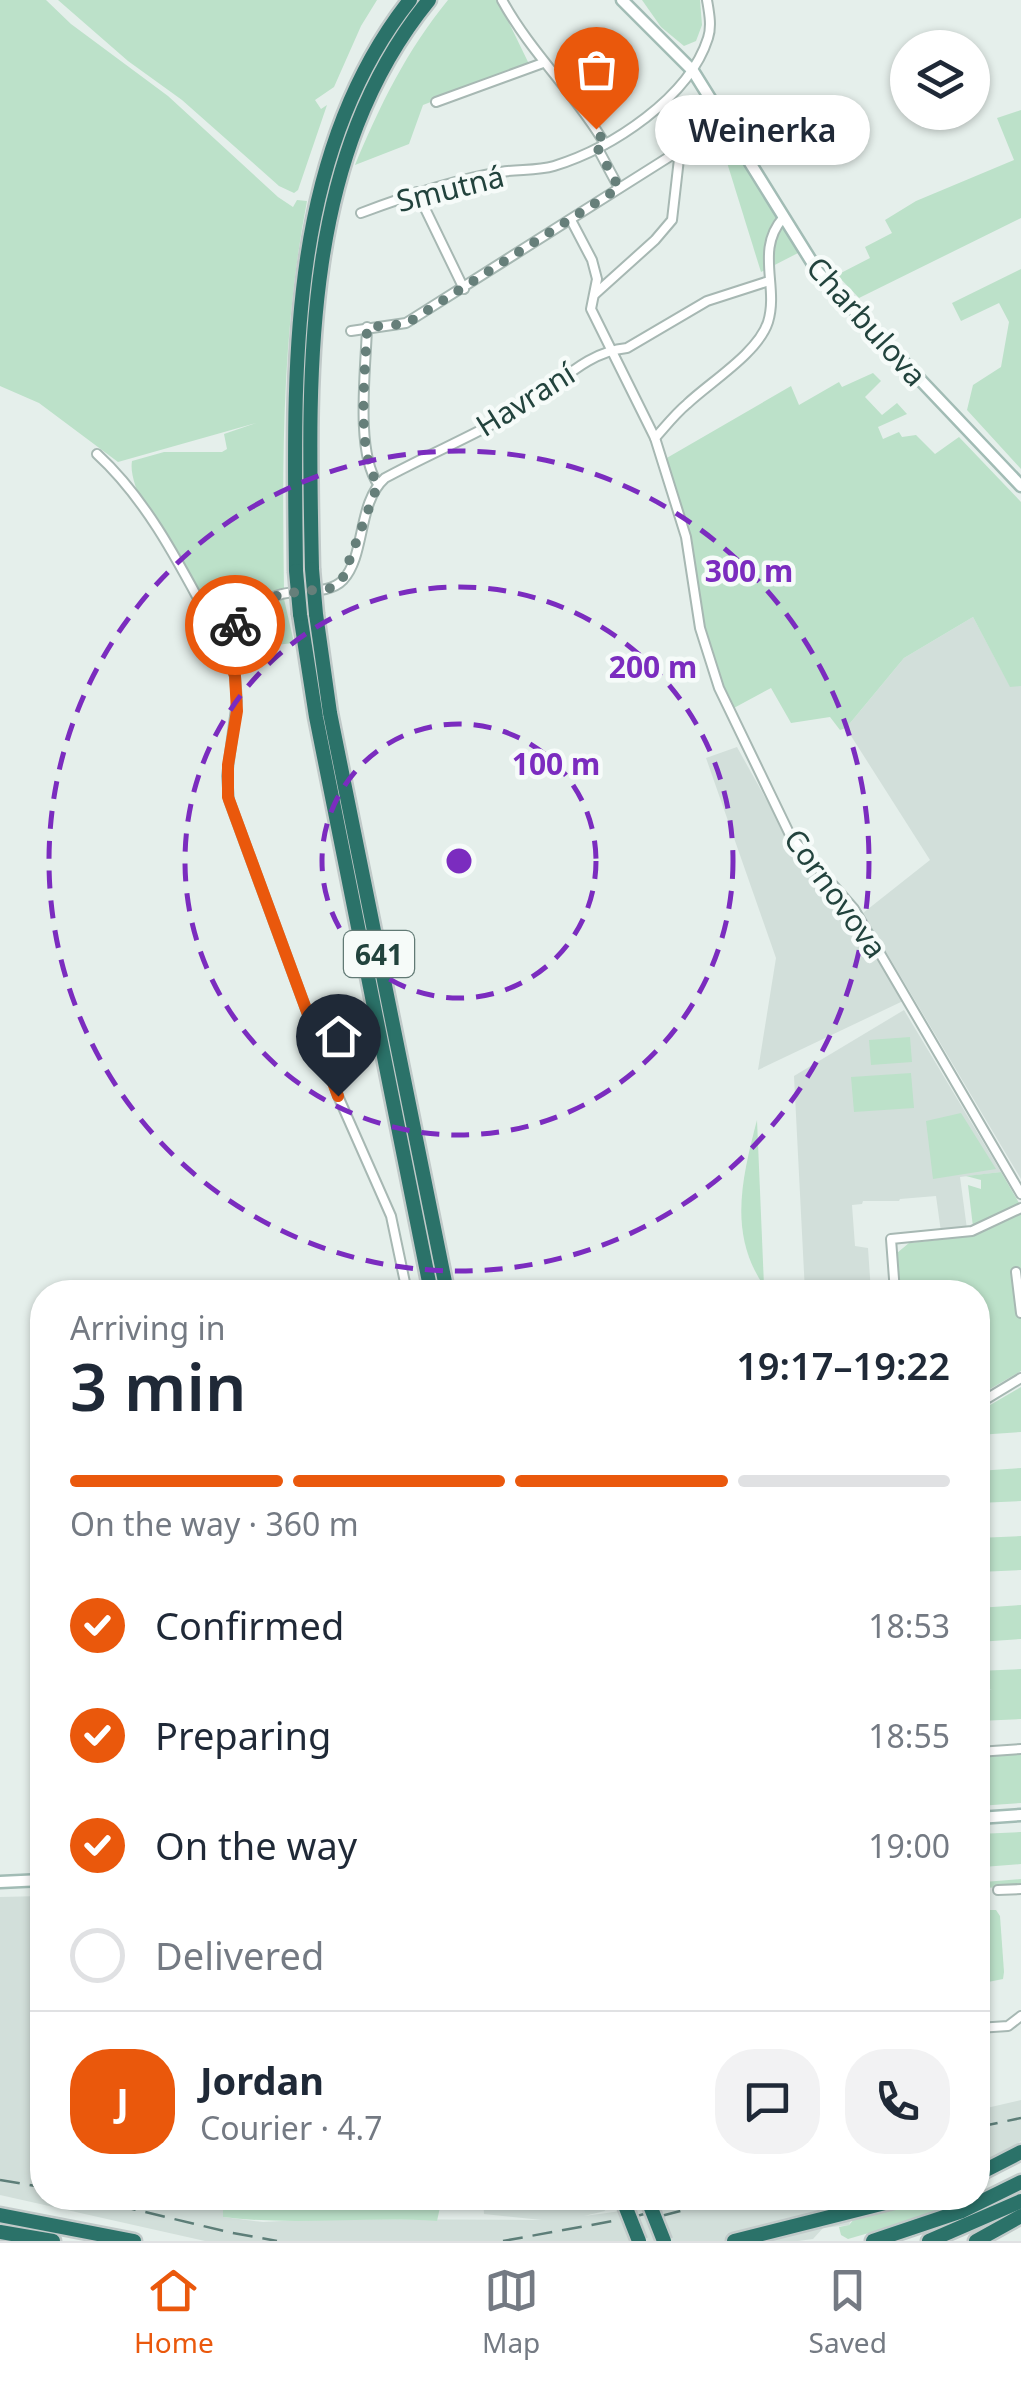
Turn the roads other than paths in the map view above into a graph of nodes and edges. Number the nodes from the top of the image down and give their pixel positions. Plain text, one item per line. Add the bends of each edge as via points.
1 (410, 0) edge
2 (429, 0) edge
3 (502, 0) edge
4 (622, 0) edge
5 (707, 0) edge
6 (543, 62) junction
7 (693, 70) junction
8 (436, 102) dead end
9 (732, 134) junction
10 (601, 146) junction
11 (680, 150) junction
12 (619, 188) junction
13 (417, 192) junction
14 (361, 213) dead end
15 (783, 218) junction
16 (570, 220) junction
17 (769, 281) junction
18 (464, 290) junction
19 (595, 294) junction
20 (367, 327) junction
21 (352, 331) dead end
22 (614, 349) junction
23 (655, 438) junction
24 (98, 454) dead end
25 (378, 484) junction
26 (1021, 486) edge
27 (304, 570) junction
28 (203, 610) junction
29 (238, 614) junction
30 (308, 614) junction
31 (228, 654) junction
32 (1021, 1194) edge
33 (1021, 1208) edge
34 (1016, 1272) dead end
35 (404, 1280) edge
36 (429, 1280) edge
37 (445, 1280) edge
38 (894, 1280) edge
39 (1021, 1313) edge
40 (1021, 1378) edge
41 (990, 1396) edge
42 (1021, 1749) edge
43 (990, 1751) edge
44 (1021, 1815) edge
45 (990, 1817) edge
46 (30, 1881) edge
47 (0, 1882) edge
48 (1021, 1889) edge
49 (998, 1890) dead end
50 (1021, 2016) edge
51 (990, 2027) edge
52 (1021, 2152) edge
53 (990, 2168) edge
54 (1021, 2182) edge
55 (990, 2198) edge
56 (1021, 2201) edge
57 (623, 2210) edge
58 (626, 2210) edge
59 (651, 2210) edge
60 (861, 2210) edge
61 (966, 2210) edge
62 (0, 2216) edge
63 (1021, 2216) edge
64 (0, 2232) edge
65 (53, 2241) edge
66 (134, 2241) edge
67 (628, 2241) edge
68 (639, 2241) edge
69 (664, 2241) edge
70 (734, 2241) edge
71 (874, 2241) edge
72 (929, 2241) edge
73 (976, 2241) edge

1 - 27 highway, 641 via 350,98 311,233 298,346
2 - 27 highway, 641 via 363,106 326,235 313,346
3 - 6 street
4 - 7 street, Charbulova
5 - 7 street via 709,36
6 - 8 street
6 - 10 street via 585,110
7 - 9 street, Charbulova
7 - 10 street, Smutná via 672,98
9 - 11 street
9 - 15 street, Charbulova
10 - 12 street
10 - 13 street, Smutná via 551,167
11 - 12 street
11 - 19 street via 672,220
12 - 16 street
13 - 14 street, Smutná
13 - 18 street
15 - 17 street via 768,249
15 - 26 street, Charbulova via 818,272
16 - 18 street
16 - 19 street via 592,260
17 - 22 street, Havraní via 707,301 627,348
17 - 23 street via 768,324 758,339
18 - 20 street via 406,324
19 - 22 street, Cornovova via 591,310
20 - 21 street
20 - 25 street via 363,400 370,472
22 - 23 street, Cornovova
22 - 25 street, Havraní via 570,370 525,406
23 - 32 street, Cornovova via 686,537 700,628 719,688 791,838 854,909
24 - 28 street via 144,508
25 - 29 street via 342,580 331,588 281,594
27 - 30 highway, 641, bridge
28 - 29 street
28 - 31 street
29 - 31 street
30 - 36 highway, 641 via 316,716
30 - 37 highway, 641
31 - 35 street via 237,701 228,800 333,1084 390,1216
33 - 38 street via 972,1231 891,1239
34 - 39 street
40 - 41 street
42 - 43 street
44 - 45 street
46 - 47 street
48 - 49 street
50 - 51 street
52 - 53 highway
54 - 55 highway
56 - 72 highway
57 - 67 highway, bridge
58 - 68 highway, bridge
59 - 69 highway, bridge
60 - 70 highway
61 - 71 highway
62 - 66 highway
63 - 73 highway
64 - 65 highway

